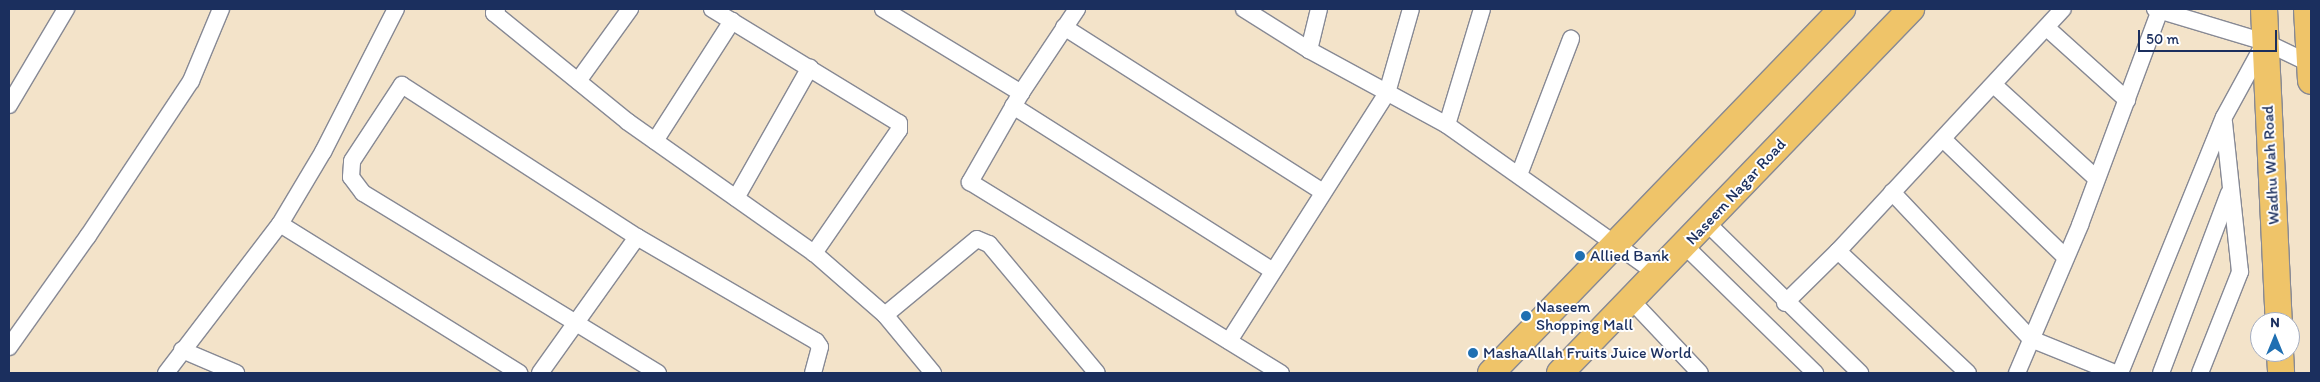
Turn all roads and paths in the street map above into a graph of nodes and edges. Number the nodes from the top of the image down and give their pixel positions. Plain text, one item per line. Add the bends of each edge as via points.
1 (66, 9) edge
2 (221, 9) edge
3 (396, 9) edge
4 (496, 9) edge
5 (630, 9) edge
6 (712, 9) edge
7 (883, 9) edge
8 (1244, 9) edge
9 (1319, 9) edge
10 (1411, 9) edge
11 (1482, 9) edge
12 (1842, 9) edge
13 (1911, 9) edge
14 (2063, 9) edge
15 (2158, 9) edge
16 (2264, 9) edge
17 (2308, 9) edge
18 (1074, 10) edge
19 (732, 21) junction
20 (1064, 27) junction
21 (2047, 28) junction
22 (1571, 39) dead end
23 (2265, 42) junction
24 (1309, 50) junction
25 (810, 67) junction
26 (2311, 70) edge
27 (578, 81) junction
28 (1994, 85) junction
29 (1387, 92) junction
30 (1017, 100) junction
31 (2127, 100) junction
32 (9, 105) edge
33 (2224, 117) junction
34 (1447, 125) junction
35 (1942, 139) junction
36 (655, 141) junction
37 (1519, 175) junction
38 (2098, 179) junction
39 (2231, 189) junction
40 (1323, 192) junction
41 (1892, 192) junction
42 (736, 198) junction
43 (1706, 222) junction
44 (280, 224) junction
45 (637, 237) junction
46 (1619, 243) junction
47 (1685, 246) junction
48 (1838, 251) junction
49 (814, 253) junction
50 (2065, 257) junction
51 (1273, 271) junction
52 (1655, 272) junction
53 (1631, 300) junction
54 (1785, 303) junction
55 (2278, 312) edge
56 (885, 315) junction
57 (577, 323) junction
58 (2031, 339) junction
59 (1229, 341) junction
60 (9, 347) edge
61 (182, 350) junction
62 (166, 373) edge
63 (236, 373) edge
64 (518, 373) edge
65 (540, 373) edge
66 (658, 373) edge
67 (813, 373) edge
68 (933, 373) edge
69 (1097, 373) edge
70 (1280, 373) edge
71 (1491, 373) edge
72 (1560, 373) edge
73 (1700, 373) edge
74 (1815, 373) edge
75 (1860, 373) edge
76 (1968, 373) edge
77 (2016, 373) edge
78 (2115, 373) edge
79 (2120, 373) edge
80 (2161, 373) edge
81 (2200, 373) edge

1 - 32 street
2 - 60 street via 191,81 88,236
3 - 44 street via 323,152
4 - 27 street via 494,13
5 - 27 street
6 - 19 street
7 - 30 street
8 - 24 street
9 - 24 street
10 - 29 street
11 - 34 street
12 - 46 main road
13 - 43 main road, Naseem Nagar Road
14 - 21 street
15 - 23 street
15 - 31 street
16 - 23 main road, Wadhu Wah Road
17 - 26 main road
18 - 20 street
19 - 25 street
19 - 36 street
20 - 30 street
20 - 40 street
21 - 28 street
21 - 31 street
22 - 37 street
23 - 26 street
23 - 33 street
23 - 55 main road, Wadhu Wah Road
24 - 29 street
25 - 42 street
25 - 49 street via 899,123 899,130
27 - 36 street
28 - 35 street
28 - 38 street
29 - 34 street
29 - 40 street
30 - 51 street
30 - 59 street via 970,182
31 - 38 street
33 - 39 street
33 - 79 street
34 - 37 street
35 - 41 street
35 - 50 street
36 - 42 street
37 - 46 street
38 - 50 street
39 - 80 street
39 - 81 street via 2240,272
40 - 51 street
41 - 48 street
41 - 58 street
42 - 49 street
43 - 47 main road, Naseem Nagar Road
43 - 54 street
44 - 61 street
44 - 64 street
45 - 57 street
45 - 57 street via 402,85 352,161 351,177 363,193
45 - 67 street via 816,341 820,347
46 - 52 street
46 - 71 main road
47 - 52 main road, Naseem Nagar Road
47 - 74 street
48 - 54 street
48 - 76 street
49 - 56 street
50 - 58 street
51 - 59 street
52 - 53 main road, Naseem Nagar Road
53 - 72 main road, Naseem Nagar Road
53 - 73 street
54 - 75 street
56 - 68 street
56 - 69 street via 977,239 984,240
57 - 65 street
57 - 66 street
58 - 77 street
58 - 78 street
59 - 70 street
61 - 62 street
61 - 63 street

